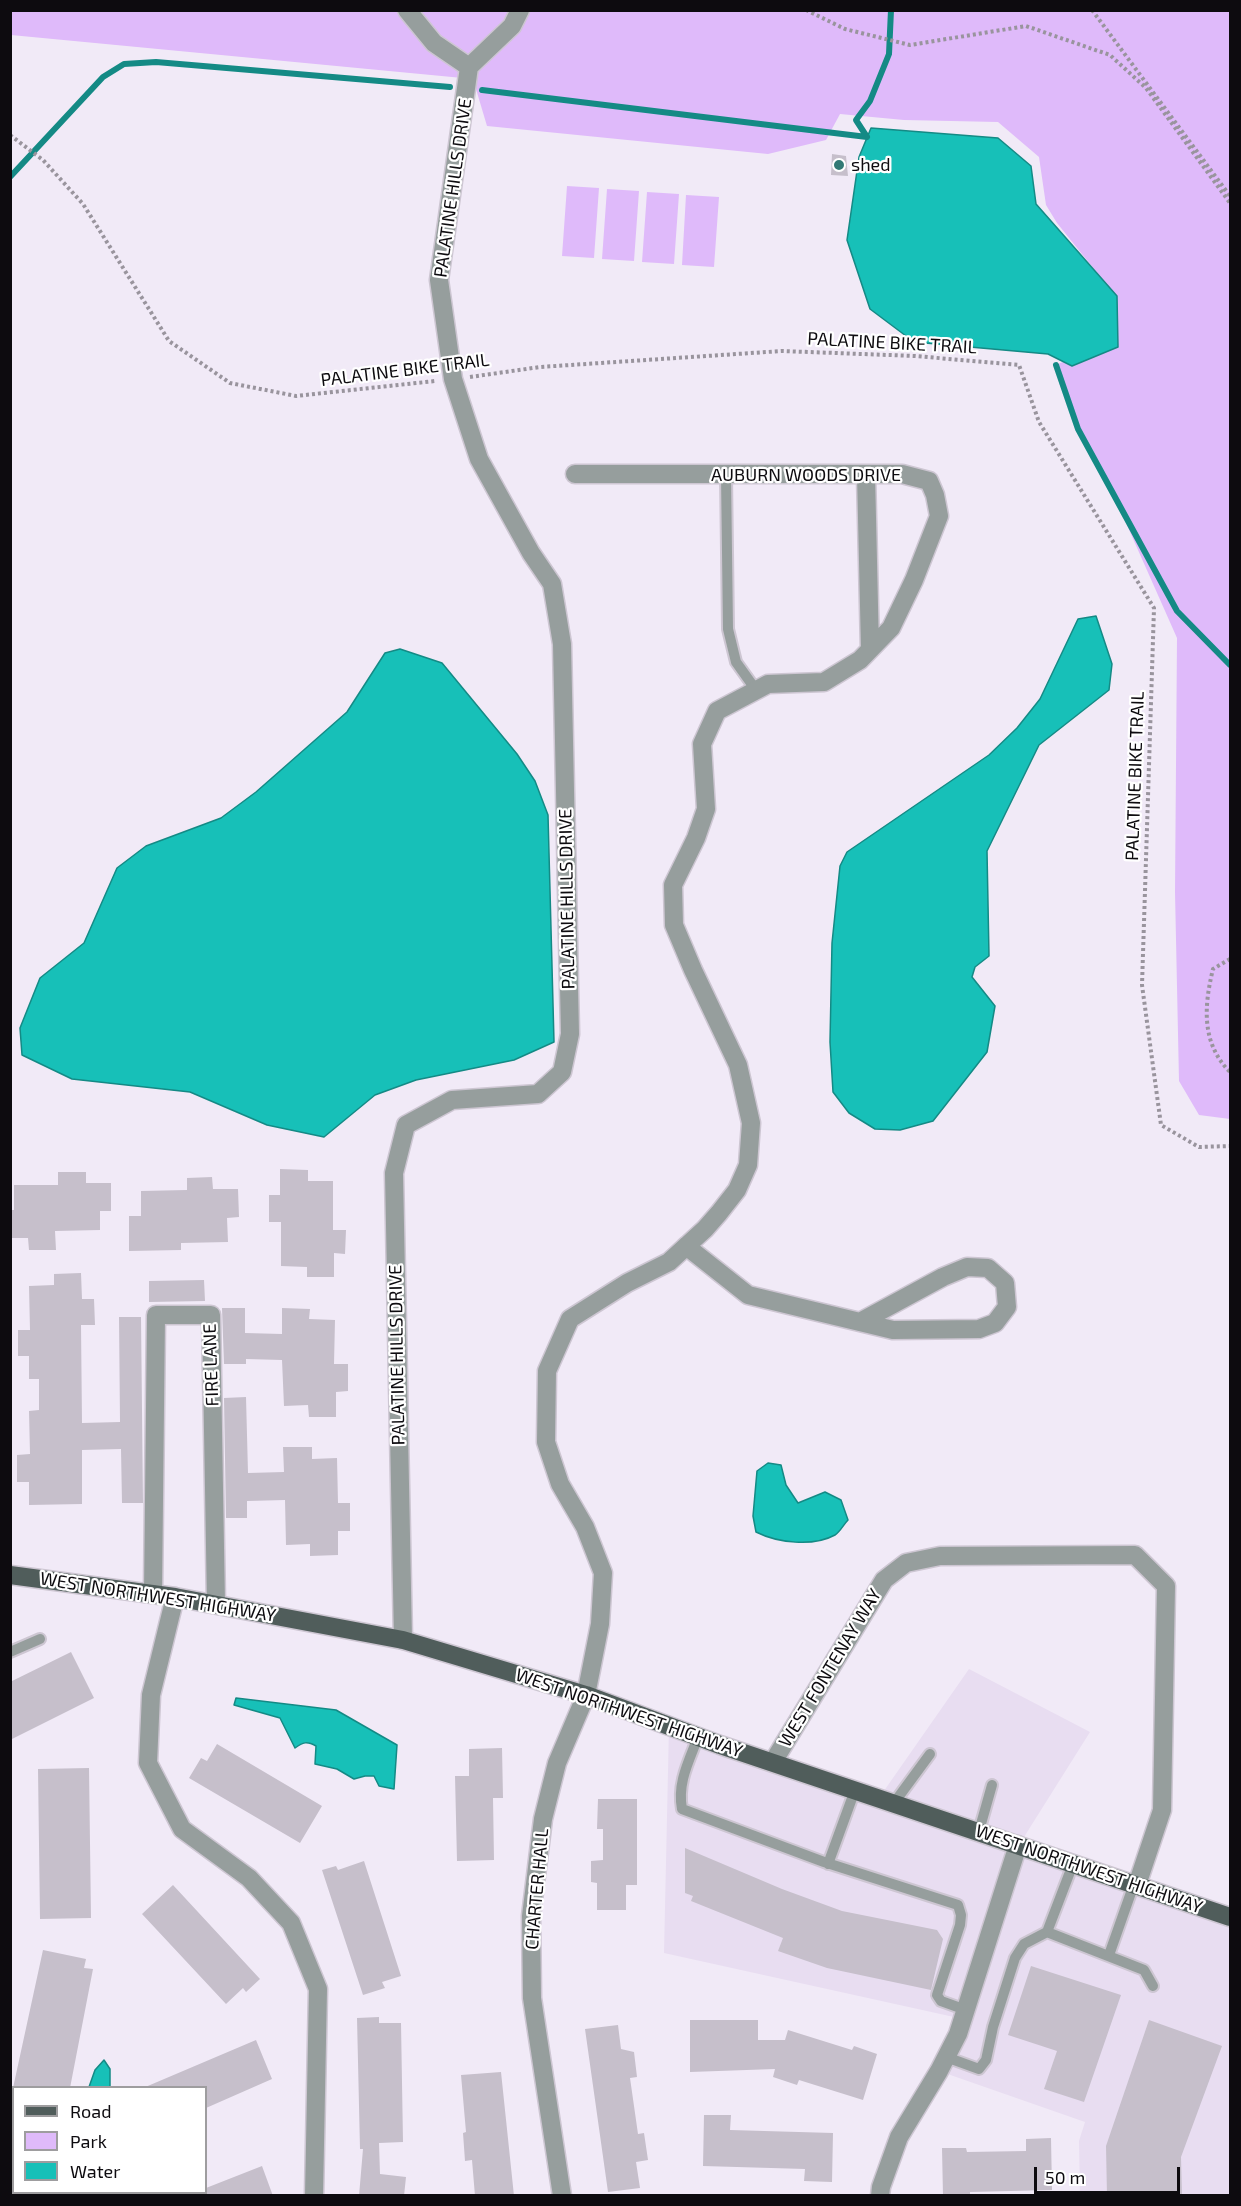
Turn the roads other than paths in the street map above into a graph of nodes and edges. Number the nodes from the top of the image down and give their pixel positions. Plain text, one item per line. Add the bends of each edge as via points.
1 (407, 10) edge
2 (520, 10) edge
3 (470, 67) junction
4 (575, 474) dead end
5 (866, 474) junction
6 (726, 475) junction
7 (870, 649) junction
8 (756, 690) junction
9 (686, 1246) junction
10 (860, 1322) junction
11 (10, 1575) edge
12 (153, 1593) junction
13 (175, 1597) junction
14 (216, 1604) junction
15 (40, 1639) dead end
16 (403, 1640) junction
17 (10, 1652) edge
18 (586, 1695) junction
19 (698, 1737) junction
20 (930, 1754) dead end
21 (772, 1762) junction
22 (992, 1785) dead end
23 (855, 1790) junction
24 (894, 1803) junction
25 (979, 1832) junction
26 (1018, 1845) junction
27 (828, 1864) junction
28 (1073, 1864) junction
29 (1136, 1885) junction
30 (1230, 1917) edge
31 (1047, 1932) junction
32 (1109, 1955) junction
33 (1153, 1986) dead end
34 (966, 2010) junction
35 (946, 2057) junction
36 (314, 2196) edge
37 (562, 2196) edge
38 (880, 2196) edge

1 - 3 street via 434,43
2 - 3 street via 512,26
3 - 16 street, PALATINE HILLS DRIVE via 439,280 453,379 479,459 552,584 562,644 570,1034 562,1072 538,1094 452,1101 406,1125 394,1173
4 - 6 street, AUBURN WOODS DRIVE
5 - 6 street, AUBURN WOODS DRIVE
5 - 7 street
5 - 7 street, AUBURN WOODS DRIVE via 902,474 929,480 939,516 891,628
6 - 8 lane via 728,629 736,662
7 - 8 street, AUBURN WOODS DRIVE via 860,660 824,682 768,684
8 - 9 street, AUBURN WOODS DRIVE via 717,711 702,744 706,809 673,885 674,925 738,1065 751,1123 748,1165 737,1190
9 - 10 street via 748,1295
9 - 18 street, AUBURN WOODS DRIVE via 669,1262 570,1319 547,1371 546,1442 560,1484 585,1527 603,1573 600,1624
10 - 10 street via 967,1267 988,1268 1005,1283 1007,1307 995,1323 979,1329 893,1330
11 - 12 main road, WEST NORTHWEST HIGHWAY
12 - 13 main road, WEST NORTHWEST HIGHWAY
12 - 14 street, FIRE LANE via 156,1315 211,1315
13 - 14 main road, WEST NORTHWEST HIGHWAY
13 - 36 street via 151,1695 148,1763 182,1829 249,1878 291,1923 318,1989
14 - 16 main road, WEST NORTHWEST HIGHWAY
15 - 17 lane
16 - 18 main road, WEST NORTHWEST HIGHWAY
18 - 19 main road, WEST NORTHWEST HIGHWAY
18 - 37 street, CHARTER HALL via 557,1762 543,1819 531,1917 532,1998
19 - 21 main road, WEST NORTHWEST HIGHWAY
19 - 27 lane via 681,1782 682,1809
20 - 24 lane
21 - 23 main road, WEST NORTHWEST HIGHWAY
21 - 29 street, WEST FONTENAY WAY via 884,1580 906,1563 940,1556 1135,1554 1166,1586 1162,1810
22 - 25 lane
23 - 24 main road, WEST NORTHWEST HIGHWAY
23 - 27 lane
24 - 25 main road, WEST NORTHWEST HIGHWAY
25 - 26 main road, WEST NORTHWEST HIGHWAY
26 - 28 main road, WEST NORTHWEST HIGHWAY
26 - 34 street
27 - 34 lane via 958,1905 960,1925 938,1995 941,2001
28 - 29 main road, WEST NORTHWEST HIGHWAY
28 - 31 lane
29 - 30 main road, WEST NORTHWEST HIGHWAY
29 - 32 lane
31 - 32 lane
31 - 35 lane via 1023,1944 1015,1958 986,2060 979,2069
32 - 33 lane via 1144,1970
34 - 35 street
35 - 38 street via 899,2137

